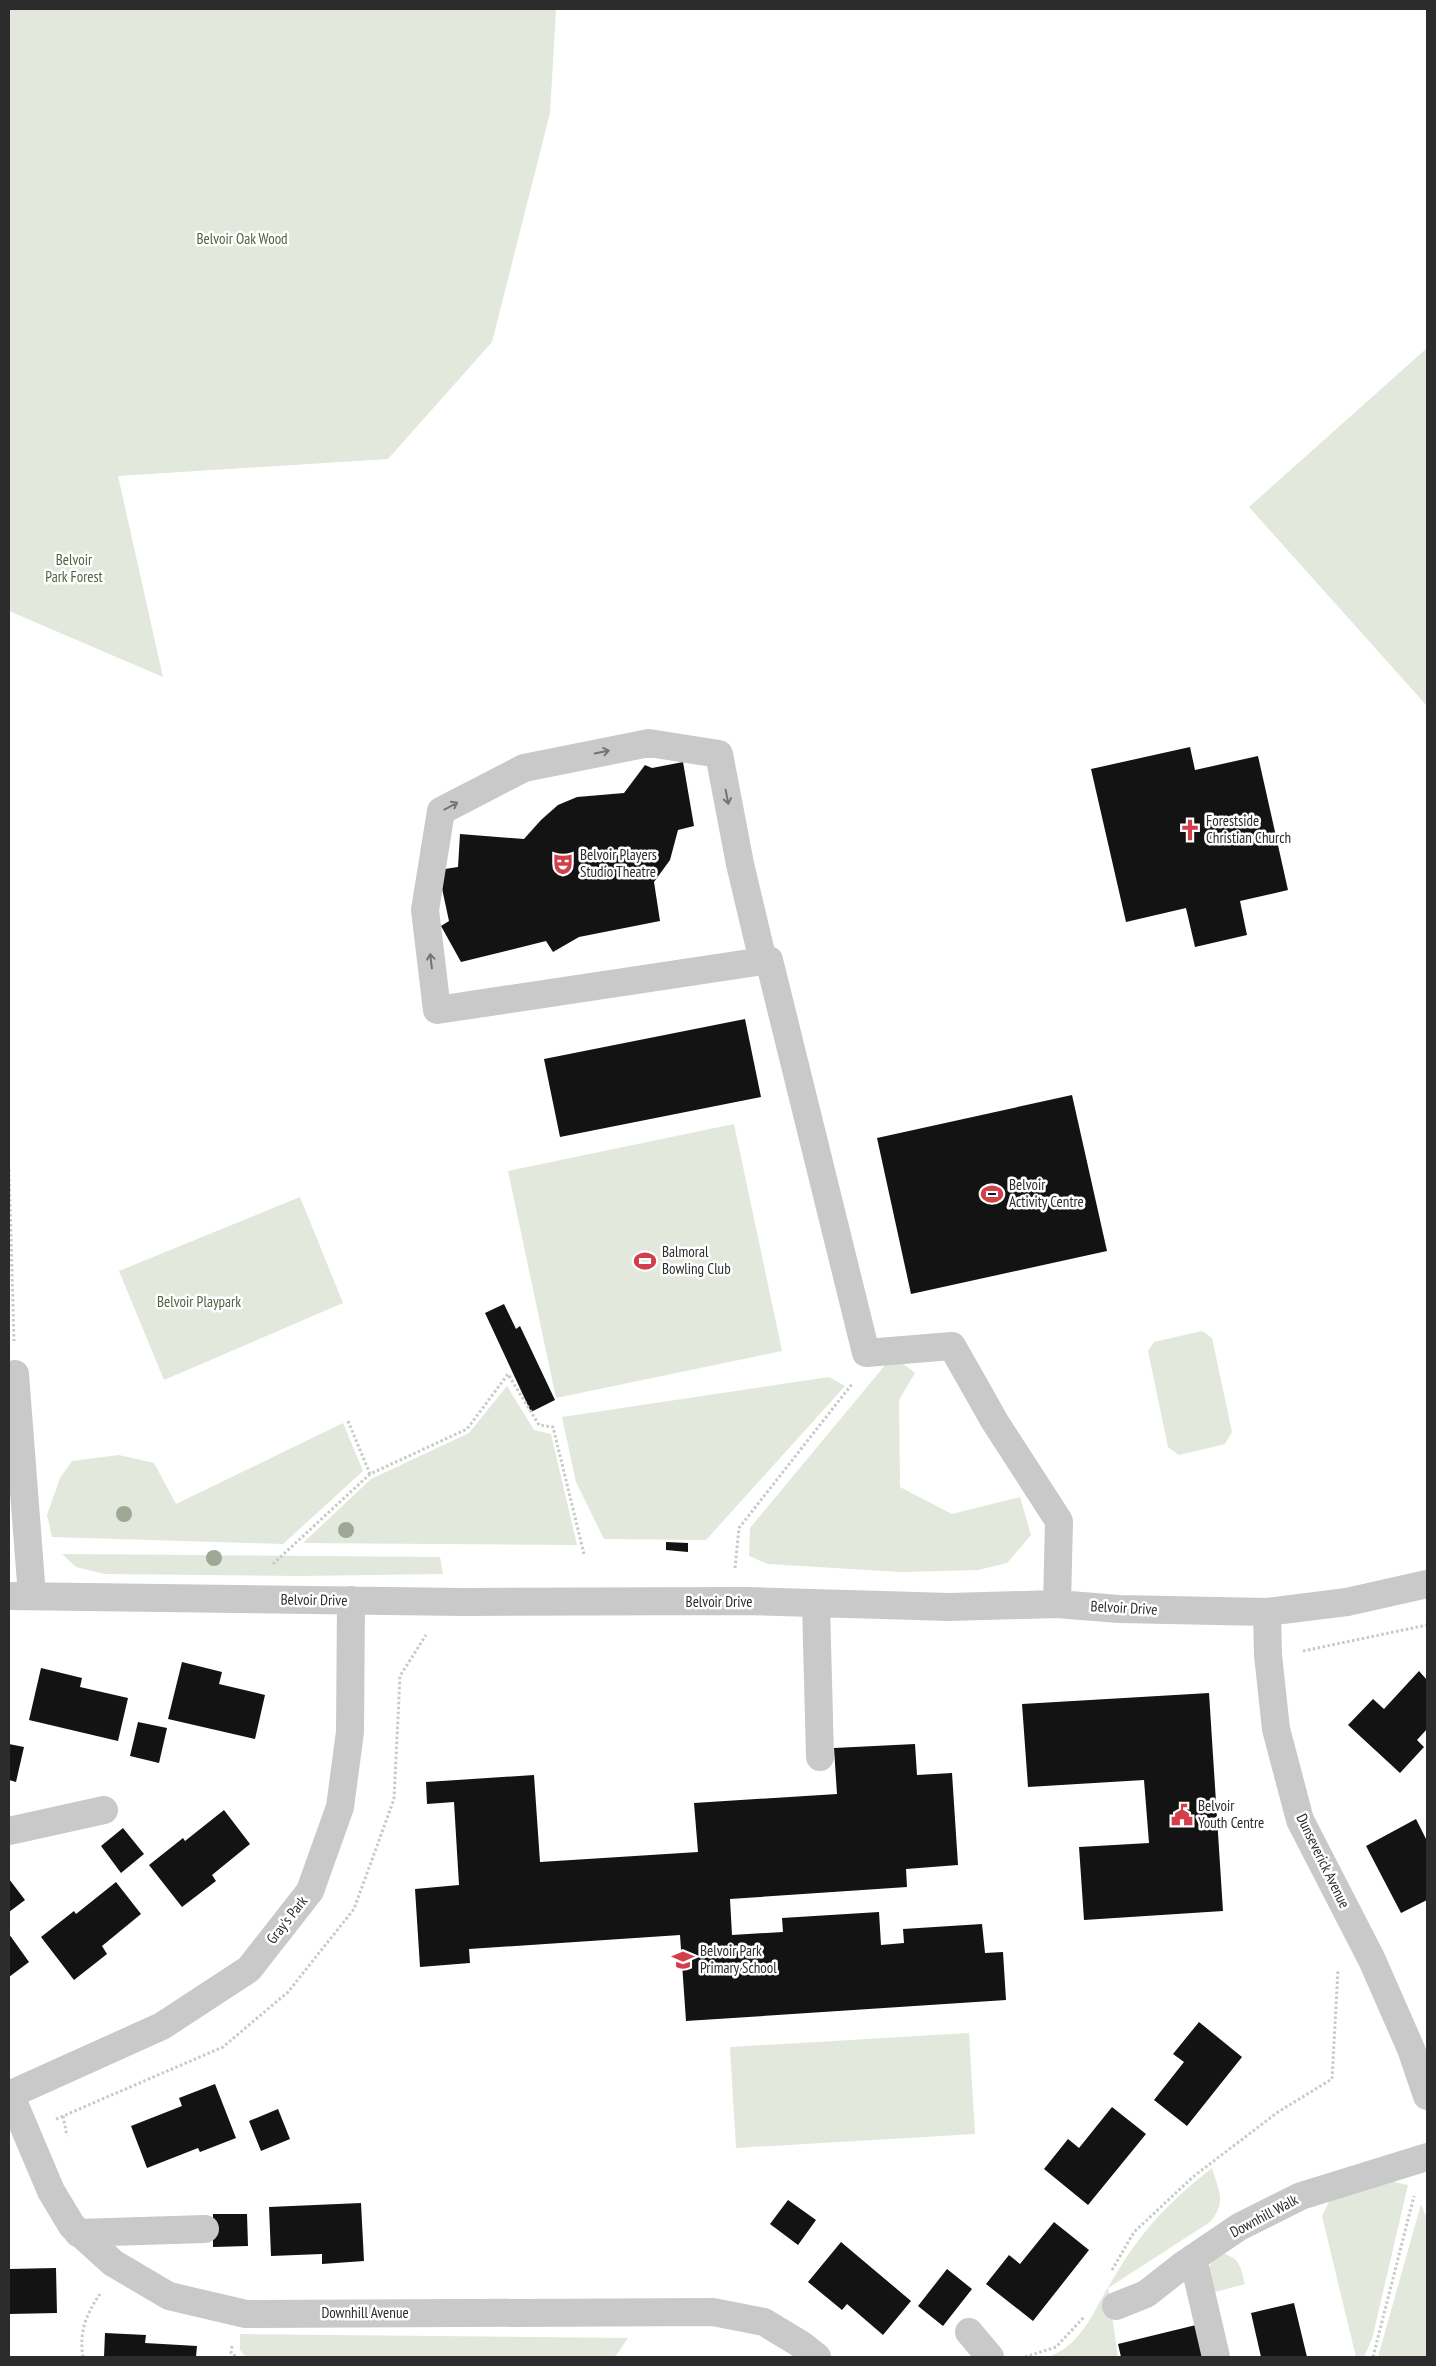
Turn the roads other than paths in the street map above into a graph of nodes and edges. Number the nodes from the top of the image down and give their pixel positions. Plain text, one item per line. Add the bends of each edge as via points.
1 (763, 961) junction
2 (15, 1374) road end
3 (1427, 1584) edge
4 (21, 1596) edge
5 (352, 1600) junction
6 (816, 1604) junction
7 (1057, 1604) junction
8 (1267, 1612) junction
9 (820, 1757) dead end
10 (104, 1810) dead end
11 (9, 1832) edge
12 (10, 2094) edge
13 (1427, 2096) edge
14 (1421, 2159) edge
15 (205, 2229) dead end
16 (78, 2233) junction
17 (1193, 2258) junction
18 (1116, 2306) dead end
19 (969, 2332) dead end
20 (817, 2357) edge
21 (990, 2357) edge
22 (1216, 2357) edge

1 -> 1 street via 437,1010 425,910 441,811 524,768 649,743 719,754
1 - 7 street via 769,960 866,1353 952,1346 995,1422 1059,1521
2 - 4 street
3 - 8 street, Belvoir Drive via 1347,1602
4 - 5 street, Belvoir Drive
5 - 6 street, Belvoir Drive
5 - 12 street, Gray's Park via 350,1732 340,1806 310,1891 250,1969 162,2026
6 - 7 street, Belvoir Drive via 950,1607
6 - 9 street
7 - 8 street, Belvoir Drive via 1119,1609
8 - 13 street, Dunseverick Avenue via 1276,1729 1300,1820 1363,1943 1411,2049
10 - 11 street
12 - 16 street, Downhill Avenue via 51,2191
14 - 17 street, Downhill Walk via 1302,2196 1239,2226
15 - 16 street
16 - 20 street, Downhill Avenue via 118,2266 169,2296 246,2314 713,2312 764,2322
17 - 18 street, Downhill Walk via 1146,2294
17 - 22 street
19 - 21 street

